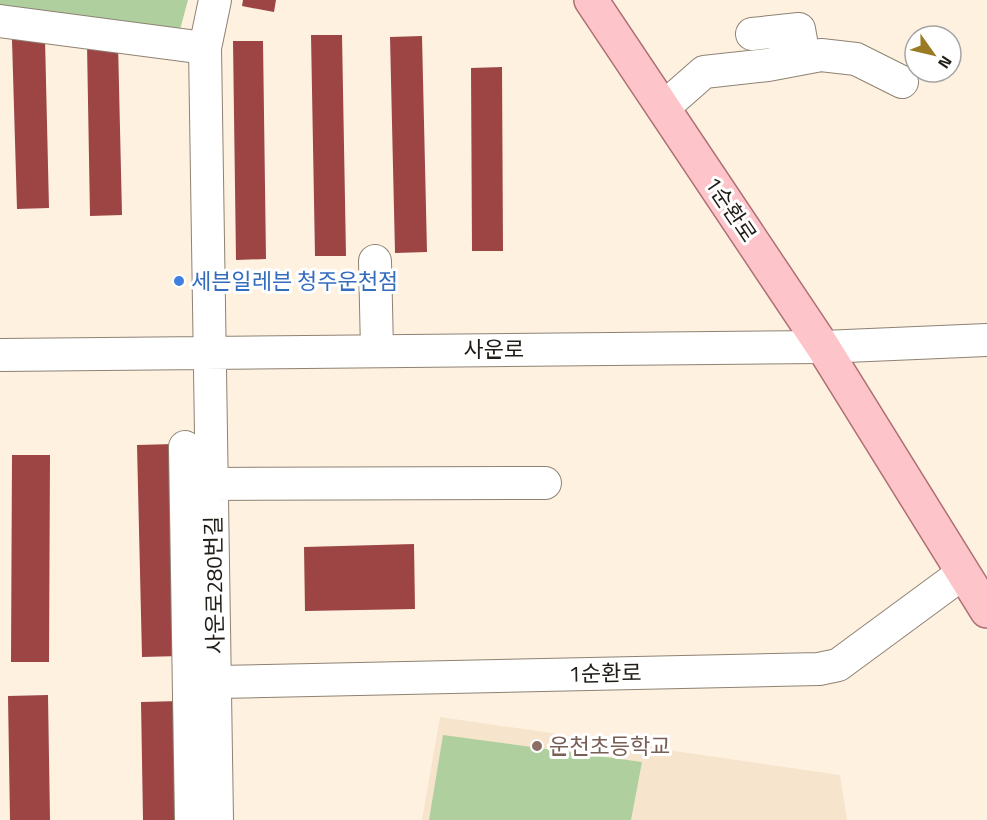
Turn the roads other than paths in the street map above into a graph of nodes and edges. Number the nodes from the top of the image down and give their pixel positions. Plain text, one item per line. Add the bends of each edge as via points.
1 (215, 0) edge
2 (591, 0) edge
3 (0, 21) edge
4 (752, 34) dead end
5 (206, 48) junction
6 (804, 57) junction
7 (903, 82) dead end
8 (663, 108) junction
9 (375, 261) dead end
10 (987, 340) edge
11 (823, 346) junction
12 (209, 350) junction
13 (377, 350) junction
14 (0, 354) edge
15 (185, 447) dead end
16 (212, 483) junction
17 (545, 483) dead end
18 (963, 573) junction
19 (987, 611) edge
20 (217, 682) junction
21 (191, 820) edge
22 (217, 820) edge

1 - 5 street, 사운로280번길
2 - 8 main road, 1순환로
3 - 5 street
4 - 6 street via 799,29
5 - 12 street, 사운로280번길
6 - 7 street via 856,59
6 - 8 street via 768,66 704,72
8 - 11 main road, 1순환로
9 - 13 street
10 - 11 street, 사운로
11 - 13 street, 사운로
11 - 18 main road, 1순환로
12 - 13 street, 사운로
12 - 14 street, 사운로
12 - 16 street, 사운로280번길
15 - 21 street
16 - 17 street
16 - 20 street, 사운로280번길
18 - 19 main road, 1순환로
18 - 20 street, 1순환로 via 838,665 819,669
20 - 22 street, 사운로280번길

